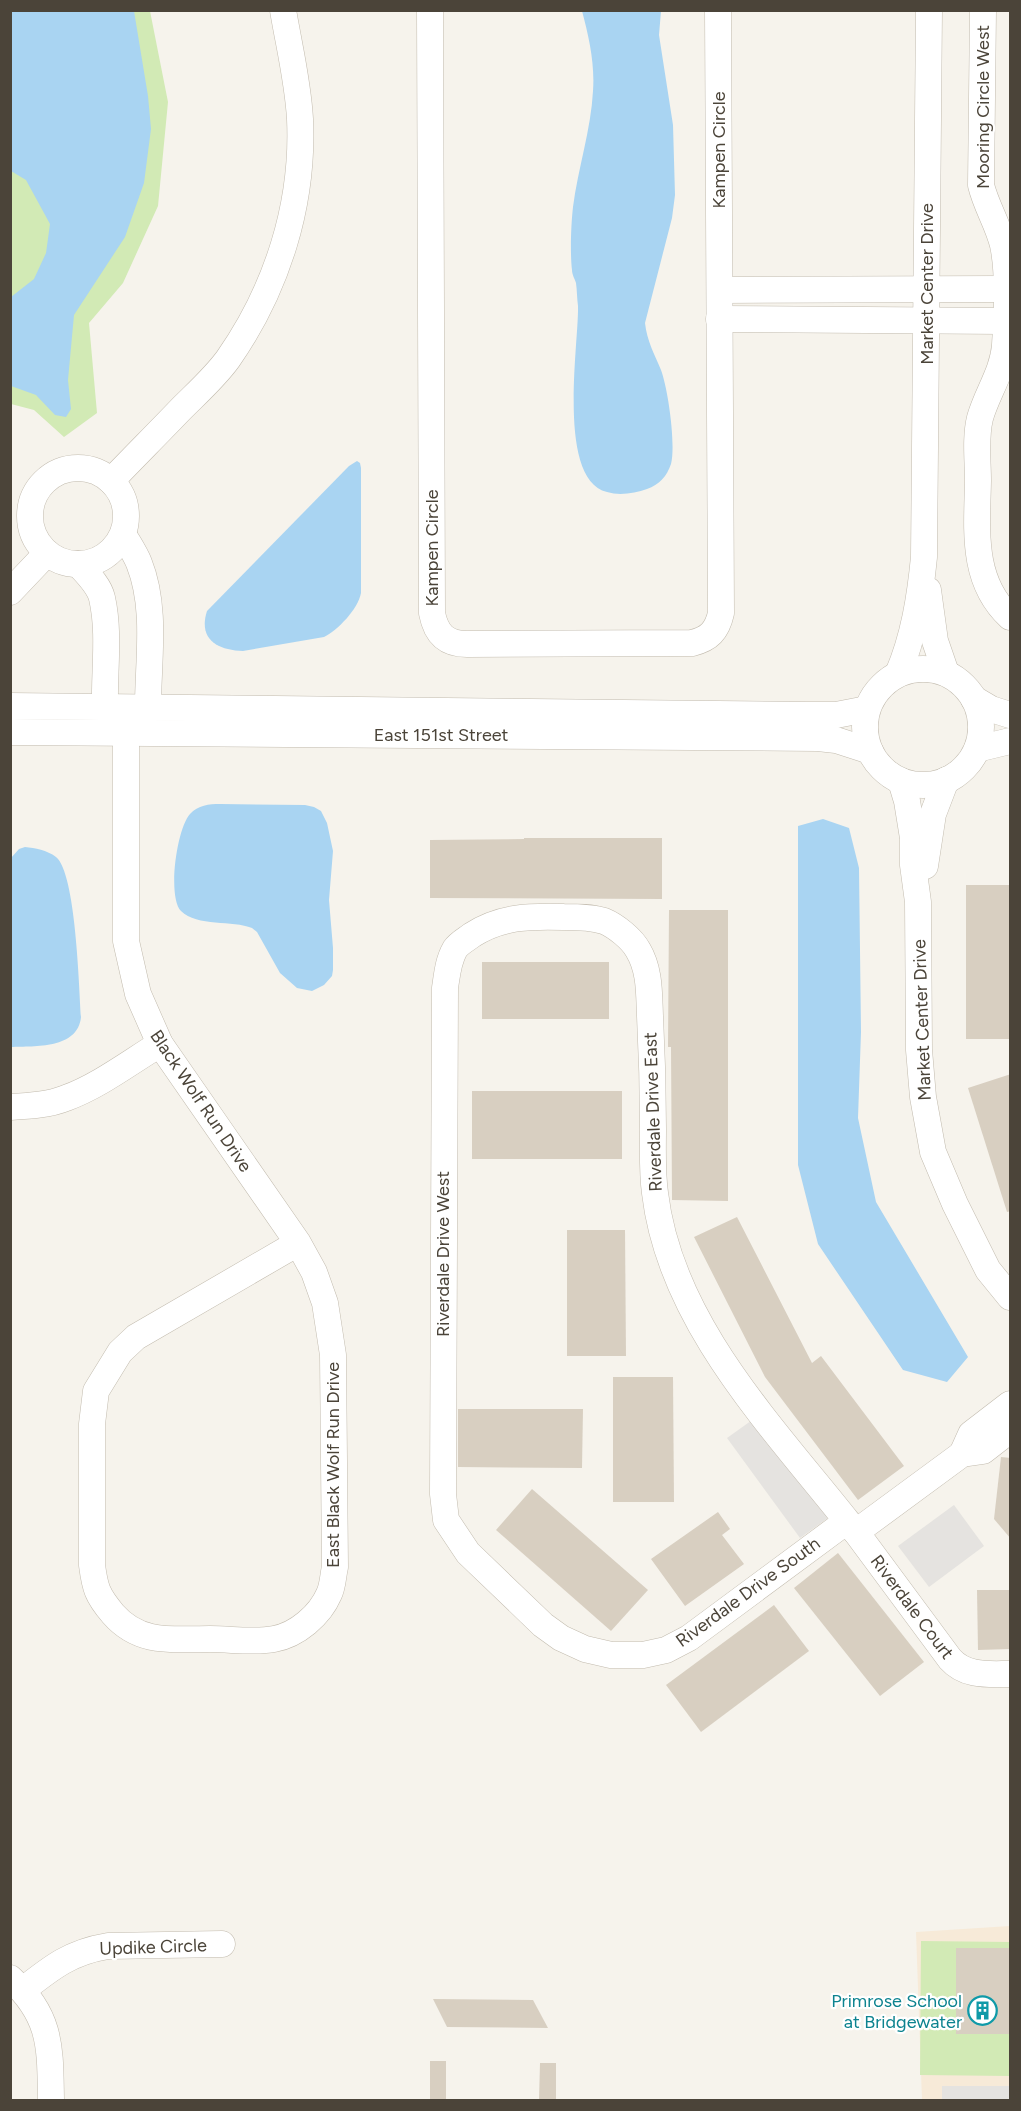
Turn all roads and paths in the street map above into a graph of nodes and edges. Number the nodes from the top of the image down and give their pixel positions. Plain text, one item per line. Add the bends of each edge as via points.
1 (283, 10) edge
2 (430, 10) edge
3 (718, 10) edge
4 (929, 10) edge
5 (983, 10) edge
6 (927, 289) junction
7 (1005, 289) junction
8 (720, 290) junction
9 (720, 320) junction
10 (927, 321) junction
11 (1005, 321) junction
12 (111, 481) junction
13 (123, 534) junction
14 (47, 553) junction
15 (924, 557) junction
16 (78, 564) junction
17 (10, 592) edge
18 (1011, 617) edge
19 (946, 673) junction
20 (898, 674) junction
21 (974, 699) junction
22 (10, 706) edge
23 (105, 707) junction
24 (148, 707) junction
25 (867, 709) junction
26 (1011, 715) edge
27 (10, 732) edge
28 (126, 733) junction
29 (1011, 741) edge
30 (977, 749) junction
31 (870, 751) junction
32 (946, 780) junction
33 (901, 781) junction
34 (918, 902) junction
35 (445, 988) joint
36 (160, 1044) junction
37 (10, 1107) edge
38 (298, 1243) junction
39 (1011, 1297) edge
40 (1011, 1404) edge
41 (1011, 1430) edge
42 (962, 1454) junction
43 (446, 1520) joint
44 (851, 1526) junction
45 (1011, 1674) edge
46 (222, 1944) dead end
47 (17, 1984) edge
48 (51, 2100) edge

1 - 12 street via 297,92 300,145 295,202 281,252 259,306 227,360
2 - 9 street, Kampen Circle via 432,613 436,628 445,639 467,644 692,643 702,641 715,630 721,613
3 - 8 street, Kampen Circle
4 - 6 street, Market Center Drive
5 - 7 street, Mooring Circle West via 981,185 1003,243
6 - 7 street
6 - 8 street
6 - 10 street, Market Center Drive
7 - 11 street, Mooring Circle West
8 - 9 street, Kampen Circle
9 - 10 street
10 - 11 street
10 - 15 street, Market Center Drive
11 - 18 street, Mooring Circle West via 1002,364 984,406 978,434 977,541 987,586 994,600
12 - 13 street via 124,500
12 - 14 street via 84,468 54,474 42,484 30,512 31,527
13 - 16 street via 105,556
13 - 24 street via 139,562 146,585 150,616
14 - 16 street
14 - 17 street
15 - 19 street, Market Center Drive via 935,641
15 - 20 street, Market Center Drive via 911,641
16 - 23 street via 102,597
19 - 20 street via 922,668
19 - 21 street
20 - 25 street via 874,694
21 - 26 street
21 - 30 street via 981,724
22 - 23 street, East 151st Street
23 - 24 street, East 151st Street
24 - 25 street, East 151st Street via 806,716
25 - 31 street via 864,723
27 - 28 street, East 151st Street
28 - 31 street, East 151st Street via 818,738
28 - 36 street, Black Wolf Run Drive via 126,941 138,994
29 - 30 street
30 - 32 street via 964,768
31 - 33 street via 877,764
32 - 33 street via 924,785
32 - 34 street, Market Center Drive via 933,814
33 - 34 street, Market Center Drive via 908,801
34 - 39 street, Market Center Drive via 919,1050 933,1152 988,1270
35 - 43 street, Riverdale Drive West
35 - 44 street, Riverdale Drive East via 456,948 500,921 537,916 588,917 606,922 637,948 646,967 648,984 655,1192 673,1262 696,1317 725,1366
36 - 37 street via 66,1098
36 - 38 street, Black Wolf Run Drive
38 - 38 street, East Black Wolf Run Drive via 325,1303 333,1355 335,1567 330,1593 301,1627 277,1639 167,1640 141,1636 123,1626 95,1588 92,1424 96,1392 120,1352 135,1337
40 - 42 street, Riverdale Drive South via 971,1434
41 - 42 street, Riverdale Drive South via 983,1451
42 - 44 street, Riverdale Drive South
43 - 44 street, Riverdale Drive South via 468,1552 543,1625 561,1638 611,1655 666,1650 689,1638
44 - 45 street, Riverdale Court via 953,1663 972,1672
46 - 47 street, Updike Circle via 94,1948 63,1959
47 - 48 street via 34,2005 47,2034

